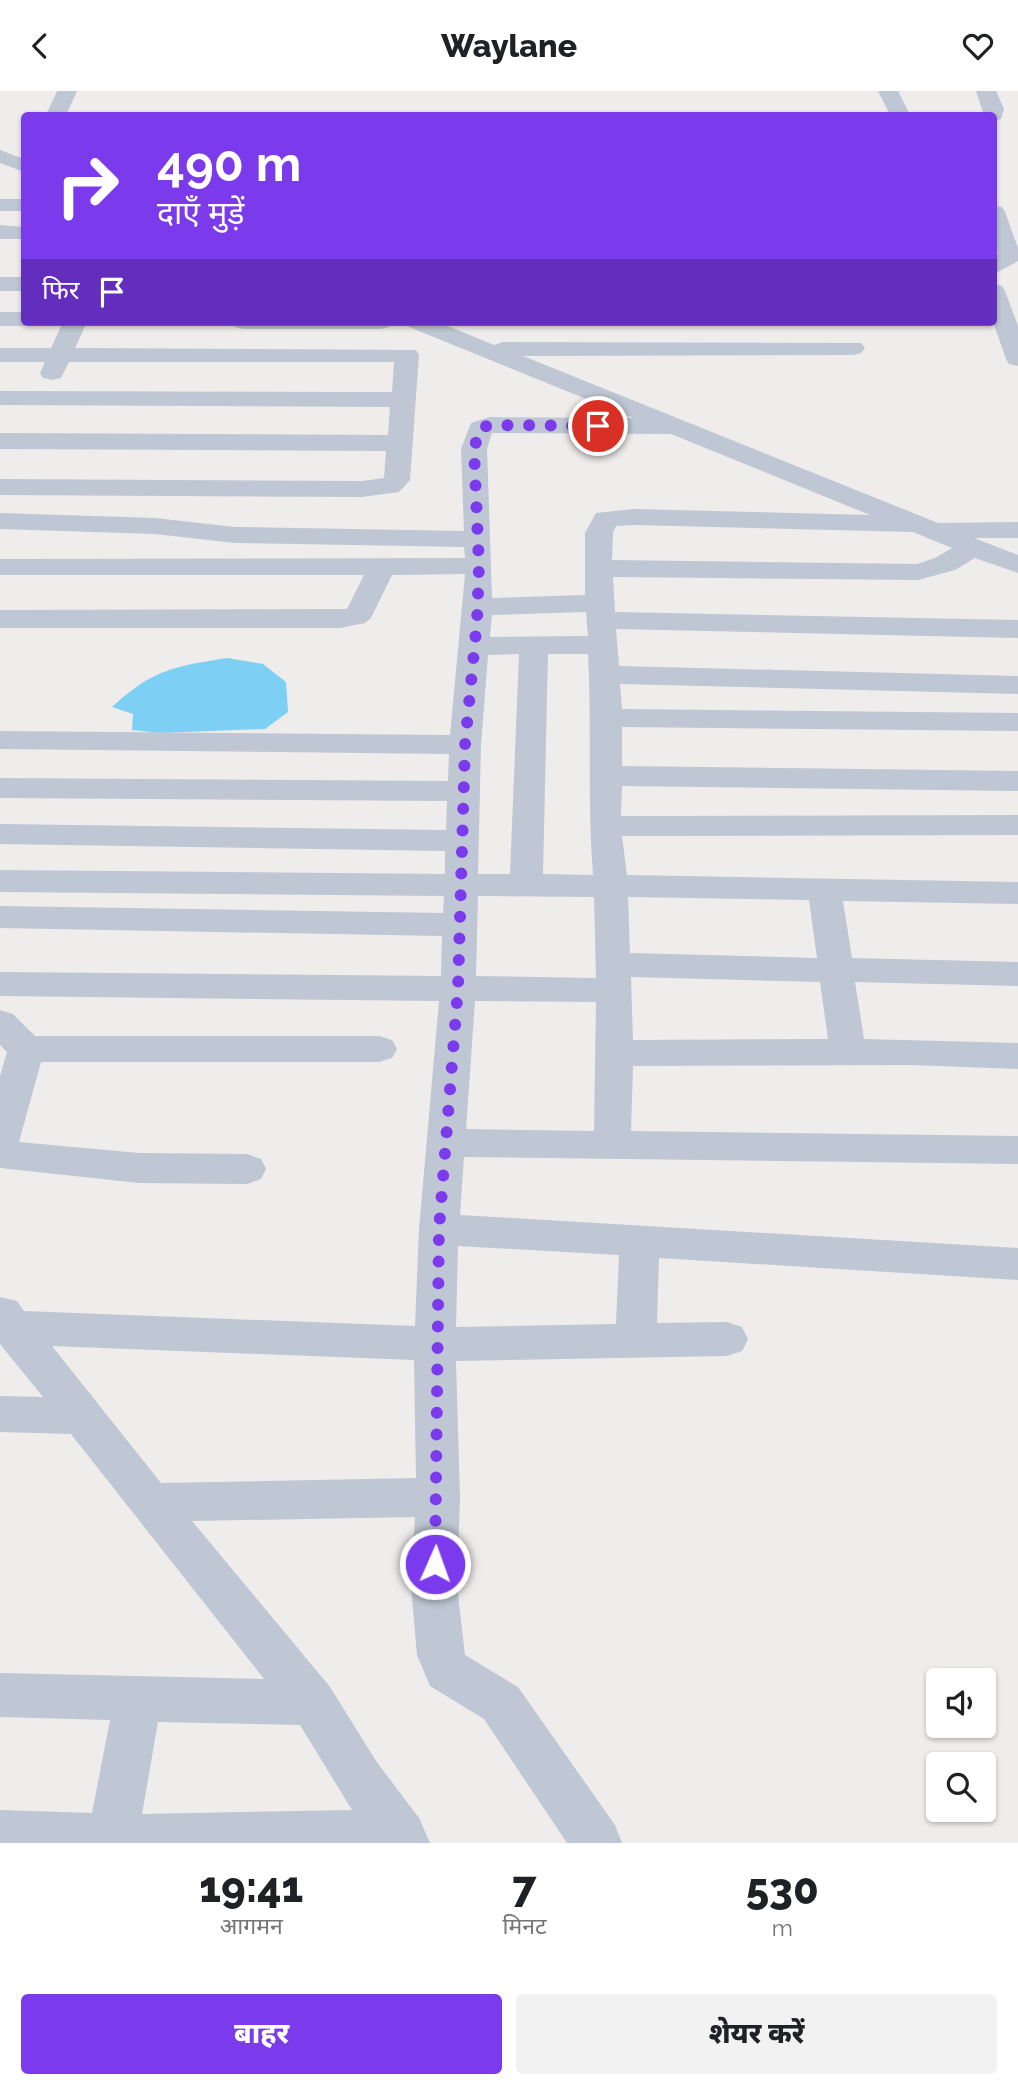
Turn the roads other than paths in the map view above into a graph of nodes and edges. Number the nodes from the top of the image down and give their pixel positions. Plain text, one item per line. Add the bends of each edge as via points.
1 (67, 91) edge
2 (888, 91) edge
3 (991, 105) edge
4 (1018, 109) edge
5 (57, 112) edge
6 (898, 112) edge
7 (0, 205) edge
8 (21, 205) edge
9 (997, 212) edge
10 (1018, 212) edge
11 (0, 232) edge
12 (21, 233) edge
13 (1000, 240) edge
14 (0, 264) edge
15 (21, 264) edge
16 (997, 265) edge
17 (0, 284) edge
18 (21, 285) edge
19 (1001, 302) edge
20 (0, 319) edge
21 (21, 319) edge
22 (73, 326) edge
23 (436, 326) edge
24 (849, 326) edge
25 (483, 349) junction
26 (0, 355) edge
27 (59, 356) junction
28 (1018, 359) edge
29 (0, 398) edge
30 (42, 400) junction
31 (405, 400) junction
32 (679, 426) junction
33 (11, 441) edge
34 (401, 443) junction
35 (3, 494) edge
36 (0, 521) edge
37 (919, 526) junction
38 (1018, 530) edge
39 (972, 548) junction
40 (478, 552) junction
41 (382, 565) junction
42 (1018, 565) edge
43 (0, 567) edge
44 (598, 568) junction
45 (478, 607) junction
46 (0, 619) edge
47 (1018, 629) edge
48 (603, 636) junction
49 (475, 646) junction
50 (534, 646) junction
51 (1018, 685) edge
52 (607, 718) junction
53 (1018, 722) edge
54 (0, 740) edge
55 (465, 745) junction
56 (608, 776) junction
57 (1018, 781) edge
58 (0, 788) edge
59 (462, 791) junction
60 (1018, 825) edge
61 (605, 826) junction
62 (0, 834) edge
63 (461, 841) junction
64 (0, 881) edge
65 (461, 885) junction
66 (526, 885) junction
67 (611, 886) junction
68 (824, 889) junction
69 (1018, 893) edge
70 (0, 917) edge
71 (458, 925) junction
72 (837, 970) junction
73 (1018, 974) edge
74 (612, 977) junction
75 (0, 984) edge
76 (458, 988) junction
77 (0, 1023) edge
78 (26, 1049) junction
79 (379, 1049) dead end
80 (848, 1052) junction
81 (615, 1053) junction
82 (1018, 1056) edge
83 (0, 1142) edge
84 (447, 1143) junction
85 (612, 1145) junction
86 (1018, 1150) edge
87 (0, 1154) edge
88 (247, 1169) dead end
89 (439, 1229) junction
90 (639, 1243) junction
91 (1018, 1264) edge
92 (4, 1321) edge
93 (727, 1339) dead end
94 (636, 1341) junction
95 (435, 1344) junction
96 (0, 1414) edge
97 (82, 1416) junction
98 (438, 1497) junction
99 (150, 1503) junction
100 (0, 1695) edge
101 (138, 1699) junction
102 (313, 1703) junction
103 (0, 1835) edge
104 (340, 1839) edge
105 (403, 1840) edge
106 (112, 1841) edge
107 (597, 1843) edge

1 - 5 street
2 - 6 street
3 - 4 street
7 - 8 street
9 - 10 street
11 - 12 street
13 - 16 street via 1010,256
14 - 15 street
17 - 18 street
19 - 28 street
20 - 21 street
22 - 27 street
23 - 25 street
24 - 25 street via 855,355
25 - 32 street
26 - 27 street
27 - 30 street
27 - 31 street via 407,355
29 - 30 street
30 - 31 street
30 - 33 street
31 - 34 street
32 - 37 street
32 - 40 street via 480,428 474,449
33 - 34 street
33 - 35 street
34 - 35 street via 397,480 378,488
36 - 40 street via 155,526
37 - 38 street
37 - 39 street
37 - 44 street via 619,517 606,519 601,526
39 - 42 street
39 - 44 street via 918,572
40 - 41 street
40 - 45 street
41 - 43 street
41 - 46 street via 355,617
44 - 48 street
45 - 48 street
45 - 49 street
47 - 48 street
48 - 50 street
48 - 51 street
48 - 52 street
49 - 50 street
49 - 55 street
50 - 66 street
52 - 53 street
52 - 56 street
54 - 55 street
55 - 59 street
56 - 57 street
56 - 61 street
58 - 59 street
59 - 63 street
60 - 61 street
61 - 67 street
62 - 63 street
63 - 65 street
64 - 65 street
65 - 66 street
65 - 71 street
66 - 67 street
67 - 68 street
67 - 74 street
68 - 69 street
68 - 72 street
70 - 71 street
71 - 76 street
72 - 73 street
72 - 74 street
72 - 80 street
74 - 76 street
74 - 81 street
75 - 76 street
76 - 84 street
77 - 78 street
78 - 79 street
78 - 83 street
80 - 81 street
80 - 82 street
81 - 85 street
84 - 85 street
84 - 89 street
85 - 86 street
87 - 88 street via 139,1168
89 - 90 street
89 - 95 street
90 - 91 street
90 - 94 street
92 - 95 street
92 - 97 street
93 - 94 street
94 - 95 street
95 - 98 street
96 - 97 street
97 - 99 street
98 - 99 street
98 - 107 street via 434,1586 441,1655 447,1670 501,1703
99 - 102 street
100 - 101 street
101 - 102 street
101 - 106 street
102 - 105 street
103 - 106 street
104 - 105 street
104 - 106 street

